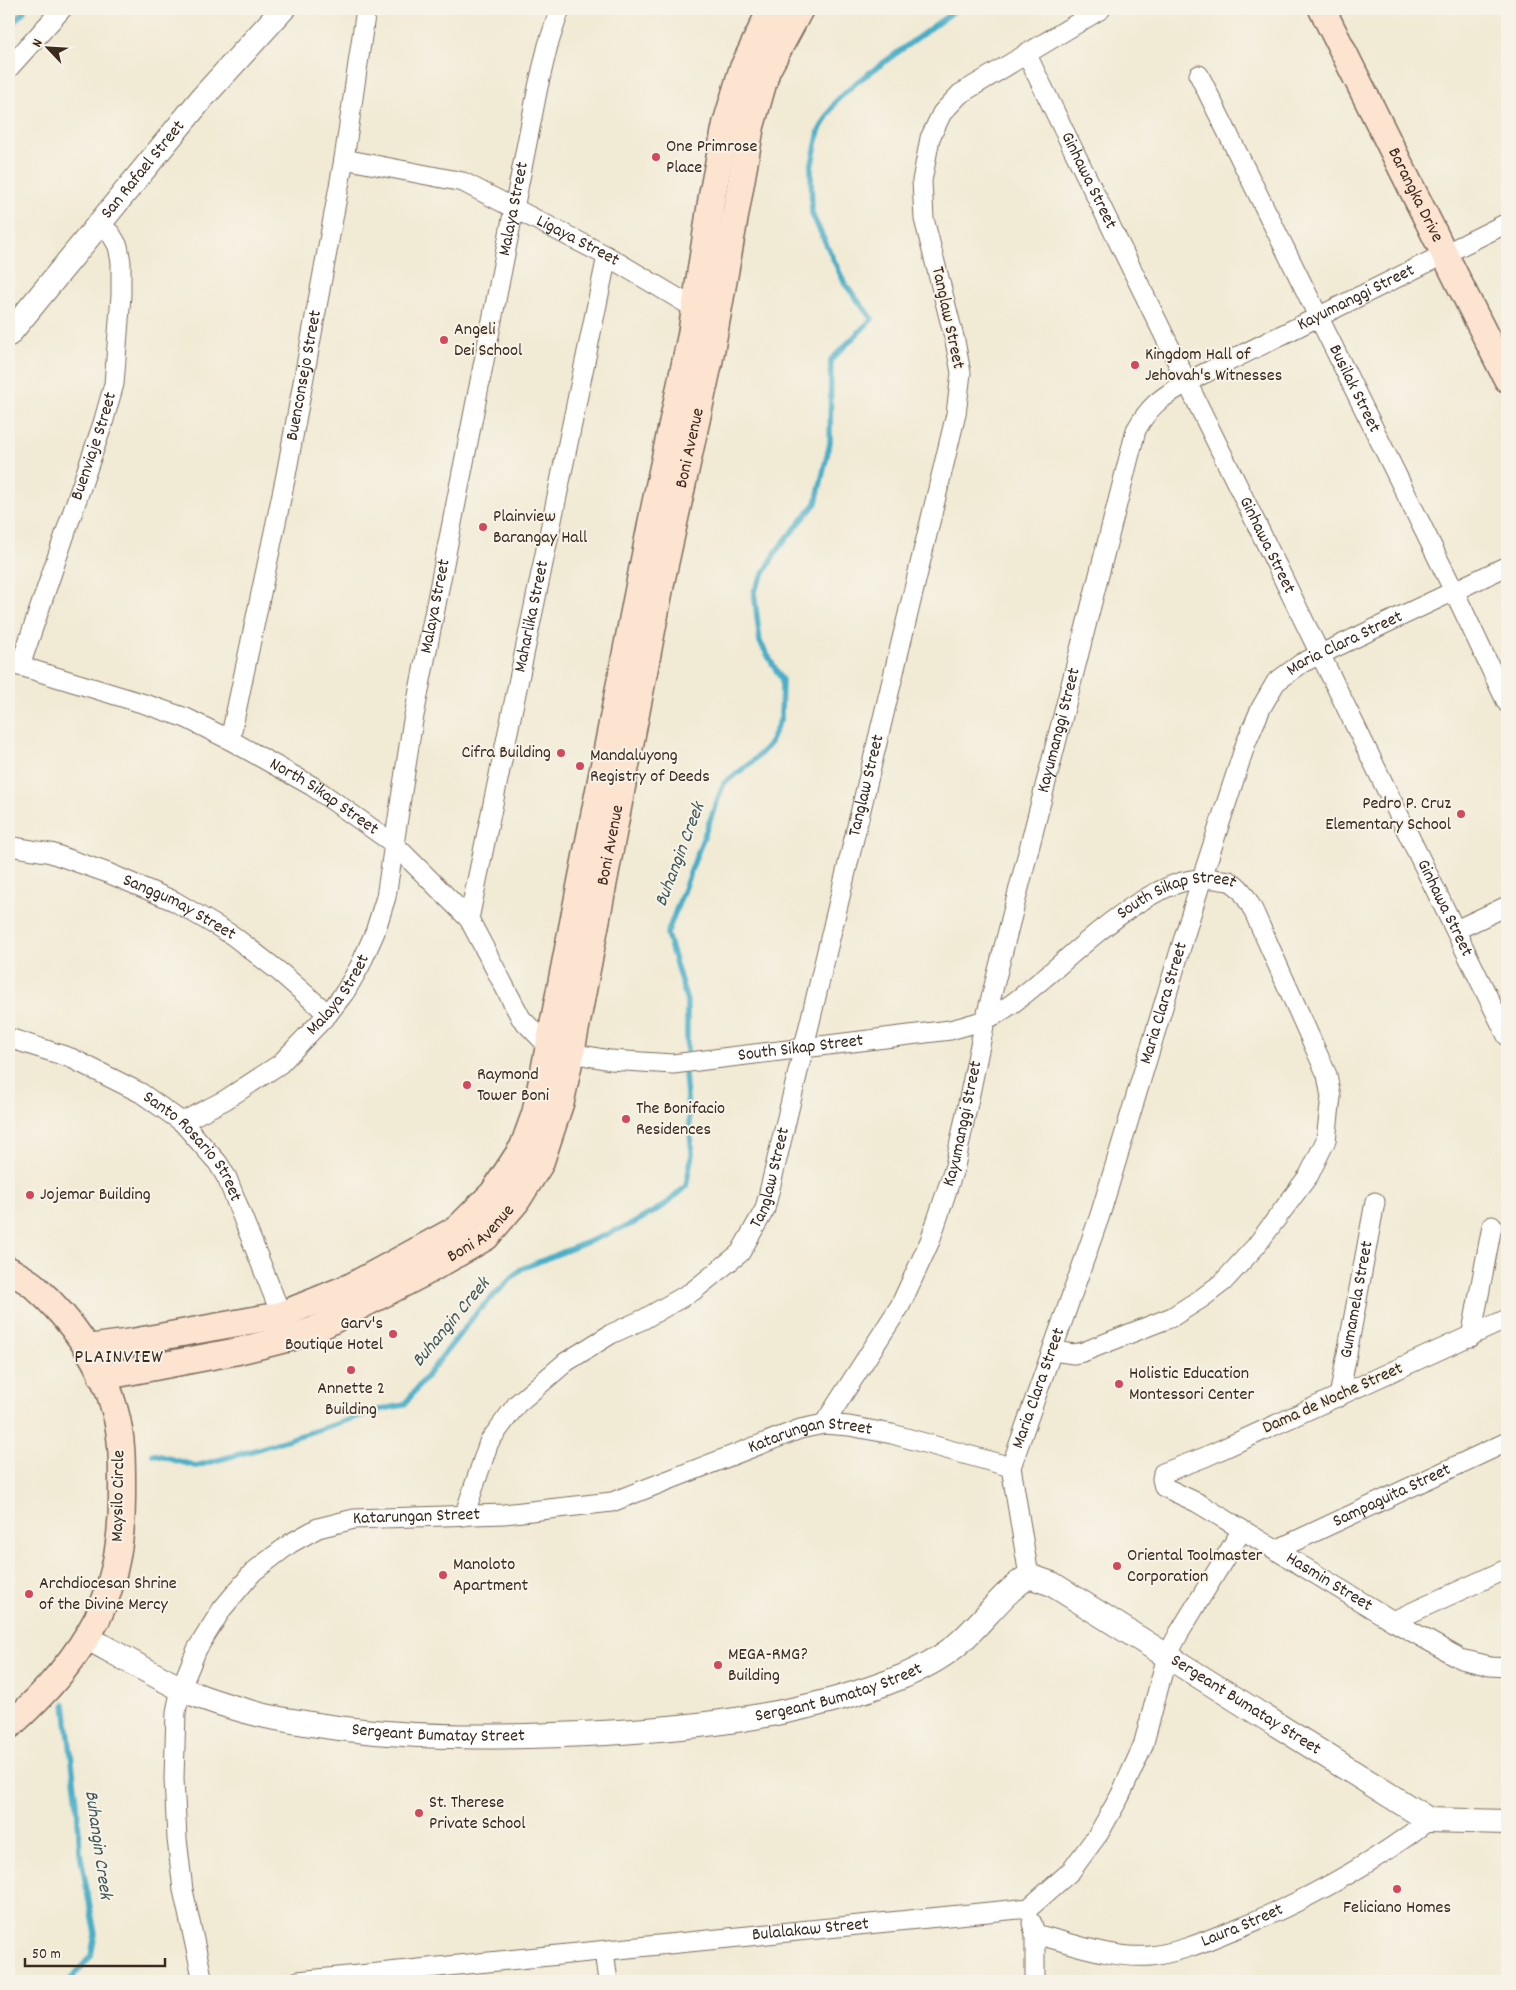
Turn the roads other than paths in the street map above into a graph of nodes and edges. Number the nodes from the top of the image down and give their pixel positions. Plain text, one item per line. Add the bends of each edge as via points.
1 (62, 9) edge
2 (283, 9) edge
3 (366, 9) edge
4 (560, 9) edge
5 (771, 9) edge
6 (800, 9) edge
7 (1102, 9) edge
8 (1322, 9) edge
9 (1026, 53) junction
10 (9, 68) edge
11 (1199, 75) dead end
12 (344, 159) junction
13 (515, 207) junction
14 (1507, 223) edge
15 (100, 224) junction
16 (1445, 255) junction
17 (607, 256) junction
18 (707, 311) junction
19 (1319, 318) junction
20 (9, 334) edge
21 (1507, 380) edge
22 (1187, 382) junction
23 (1507, 566) edge
24 (1454, 591) junction
25 (1321, 654) junction
26 (14, 666) edge
27 (1507, 703) edge
28 (230, 740) junction
29 (394, 844) junction
30 (9, 846) edge
31 (1202, 878) junction
32 (1507, 906) edge
33 (469, 919) junction
34 (1456, 930) junction
35 (328, 1014) junction
36 (985, 1021) junction
37 (1507, 1036) edge
38 (9, 1038) edge
39 (803, 1049) junction
40 (560, 1050) junction
41 (182, 1122) junction
42 (1375, 1202) dead end
43 (1492, 1226) dead end
44 (9, 1270) edge
45 (1507, 1320) edge
46 (285, 1327) junction
47 (1471, 1337) junction
48 (87, 1348) junction
49 (1053, 1351) junction
50 (102, 1377) junction
51 (1339, 1397) junction
52 (824, 1424) junction
53 (1507, 1442) edge
54 (1011, 1467) junction
55 (1162, 1479) joint
56 (464, 1516) junction
57 (1242, 1530) junction
58 (1276, 1550) junction
59 (1507, 1569) edge
60 (1029, 1576) junction
61 (1392, 1621) junction
62 (86, 1638) junction
63 (1167, 1656) junction
64 (1507, 1667) edge
65 (181, 1688) junction
66 (9, 1726) edge
67 (1429, 1820) junction
68 (1507, 1822) edge
69 (1029, 1908) junction
70 (1035, 1934) junction
71 (604, 1951) junction
72 (425, 1975) edge
73 (203, 1981) edge
74 (298, 1981) edge
75 (608, 1981) edge
76 (1035, 1981) edge

1 - 10 street
2 - 15 street, San Rafael Street via 203,97
3 - 12 street, Buenconsejo Street
4 - 13 street, Malaya Street via 548,45
5 - 18 main road, Boni Avenue via 742,70 726,124 712,196
6 - 18 main road, Boni Avenue via 767,70 750,126
7 - 9 street, Tanglaw Street
8 - 16 main road, Barangka Drive
9 - 22 street, Ginhawa Street
9 - 39 street, Tanglaw Street via 960,94 942,113 930,138 922,181 924,219 961,373 956,414
11 - 19 street, Busilak Street
12 - 13 street, Ligaya Street via 463,182
12 - 28 street, Buenconsejo Street via 286,475
13 - 17 street, Ligaya Street
13 - 29 street, Malaya Street via 412,726
14 - 16 street, Kayumanggi Street
15 - 20 street, San Rafael Street
15 - 26 street, Buenviaje Street via 118,246 121,262 114,384 103,424
16 - 19 street, Kayumanggi Street
16 - 21 main road, Barangka Drive
17 - 18 street, Ligaya Street
17 - 33 street, Maharlika Street
18 - 40 main road, Boni Avenue via 709,363
19 - 22 street, Kayumanggi Street
19 - 24 street, Busilak Street
22 - 25 street, Ginhawa Street
22 - 36 street, Kayumanggi Street via 1158,400 1145,413 1136,430
23 - 24 street, Maria Clara Street
24 - 25 street, Maria Clara Street
24 - 27 street, Busilak Street
25 - 31 street, Maria Clara Street via 1276,682 1261,708 1246,743
25 - 34 street, Ginhawa Street
26 - 28 street, North Sikap Street via 186,718
28 - 29 street, North Sikap Street via 312,786
29 - 33 street, North Sikap Street
29 - 35 street, Malaya Street via 386,897 375,932 345,992
30 - 35 street, Sanggumay Street via 51,853 174,900 232,935
31 - 36 street, South Sikap Street via 1186,881 1138,902 1025,994
31 - 49 street, Maria Clara Street via 1100,1215
31 - 49 street, South Sikap Street via 1229,881 1242,890 1253,910 1327,1075 1331,1097 1326,1140 1309,1175 1256,1246 1223,1282 1172,1317 1083,1352
32 - 34 street
33 - 40 street, North Sikap Street via 521,1018
34 - 37 street, Ginhawa Street
35 - 41 street, Malaya Street via 280,1064 225,1100
36 - 39 street, South Sikap Street via 950,1030
36 - 52 street, Kayumanggi Street via 955,1166 930,1241 900,1306
38 - 41 street, Santo Rosario Street via 71,1058 141,1093
39 - 40 street, South Sikap Street via 673,1064 610,1060
39 - 56 street, Tanglaw Street via 765,1209 740,1253 693,1291 566,1362 516,1404 489,1442
40 - 46 main road, Boni Avenue via 558,1108 540,1164 516,1202 486,1237 314,1330
41 - 46 street, Santo Rosario Street via 228,1178
42 - 51 street, Gumamela Street
43 - 47 street
44 - 48 main road, Maysilo Circle via 34,1286
45 - 47 street, Dama de Noche Street
46 - 48 main road, Boni Avenue
46 - 50 main road, Boni Avenue via 238,1351
47 - 51 street, Dama de Noche Street
48 - 50 main road, Maysilo Circle
49 - 54 street, Maria Clara Street
50 - 62 main road, Maysilo Circle via 116,1413 120,1439 122,1515 114,1574 98,1617
51 - 55 street, Dama de Noche Street via 1164,1473
52 - 54 street, Katarungan Street via 892,1434
52 - 56 street, Katarungan Street via 800,1429 612,1502
53 - 58 street, Sampaguita Street
54 - 60 street, Maria Clara Street
55 - 57 street, Hasmin Street via 1164,1487
56 - 65 street, Katarungan Street via 354,1519 318,1528 292,1543 253,1572 222,1609 197,1649
57 - 58 street, Hasmin Street
57 - 63 street
58 - 61 street, Hasmin Street
59 - 61 street
60 - 63 street, Sergeant Bumatay Street via 1052,1584
60 - 65 street, Sergeant Bumatay Street via 1013,1587 959,1643 912,1672 832,1700 735,1719 611,1734 425,1736 360,1732 264,1716
61 - 64 street, Hasmin Street via 1461,1659
62 - 65 street, Sergeant Bumatay Street
62 - 66 main road, Maysilo Circle via 40,1699
63 - 67 street, Sergeant Bumatay Street
63 - 69 street via 1142,1746 1120,1796 1099,1833 1071,1871
65 - 73 street, Katarungan Street via 176,1712 177,1839 183,1890
67 - 68 street
67 - 70 street, Laura Street via 1389,1850 1268,1917 1182,1950 1150,1956 1126,1955
69 - 70 street
69 - 71 street, Bulalakaw Street
70 - 76 street
71 - 72 street, Bulalakaw Street
71 - 75 street
72 - 74 street, Bulalakaw Street

